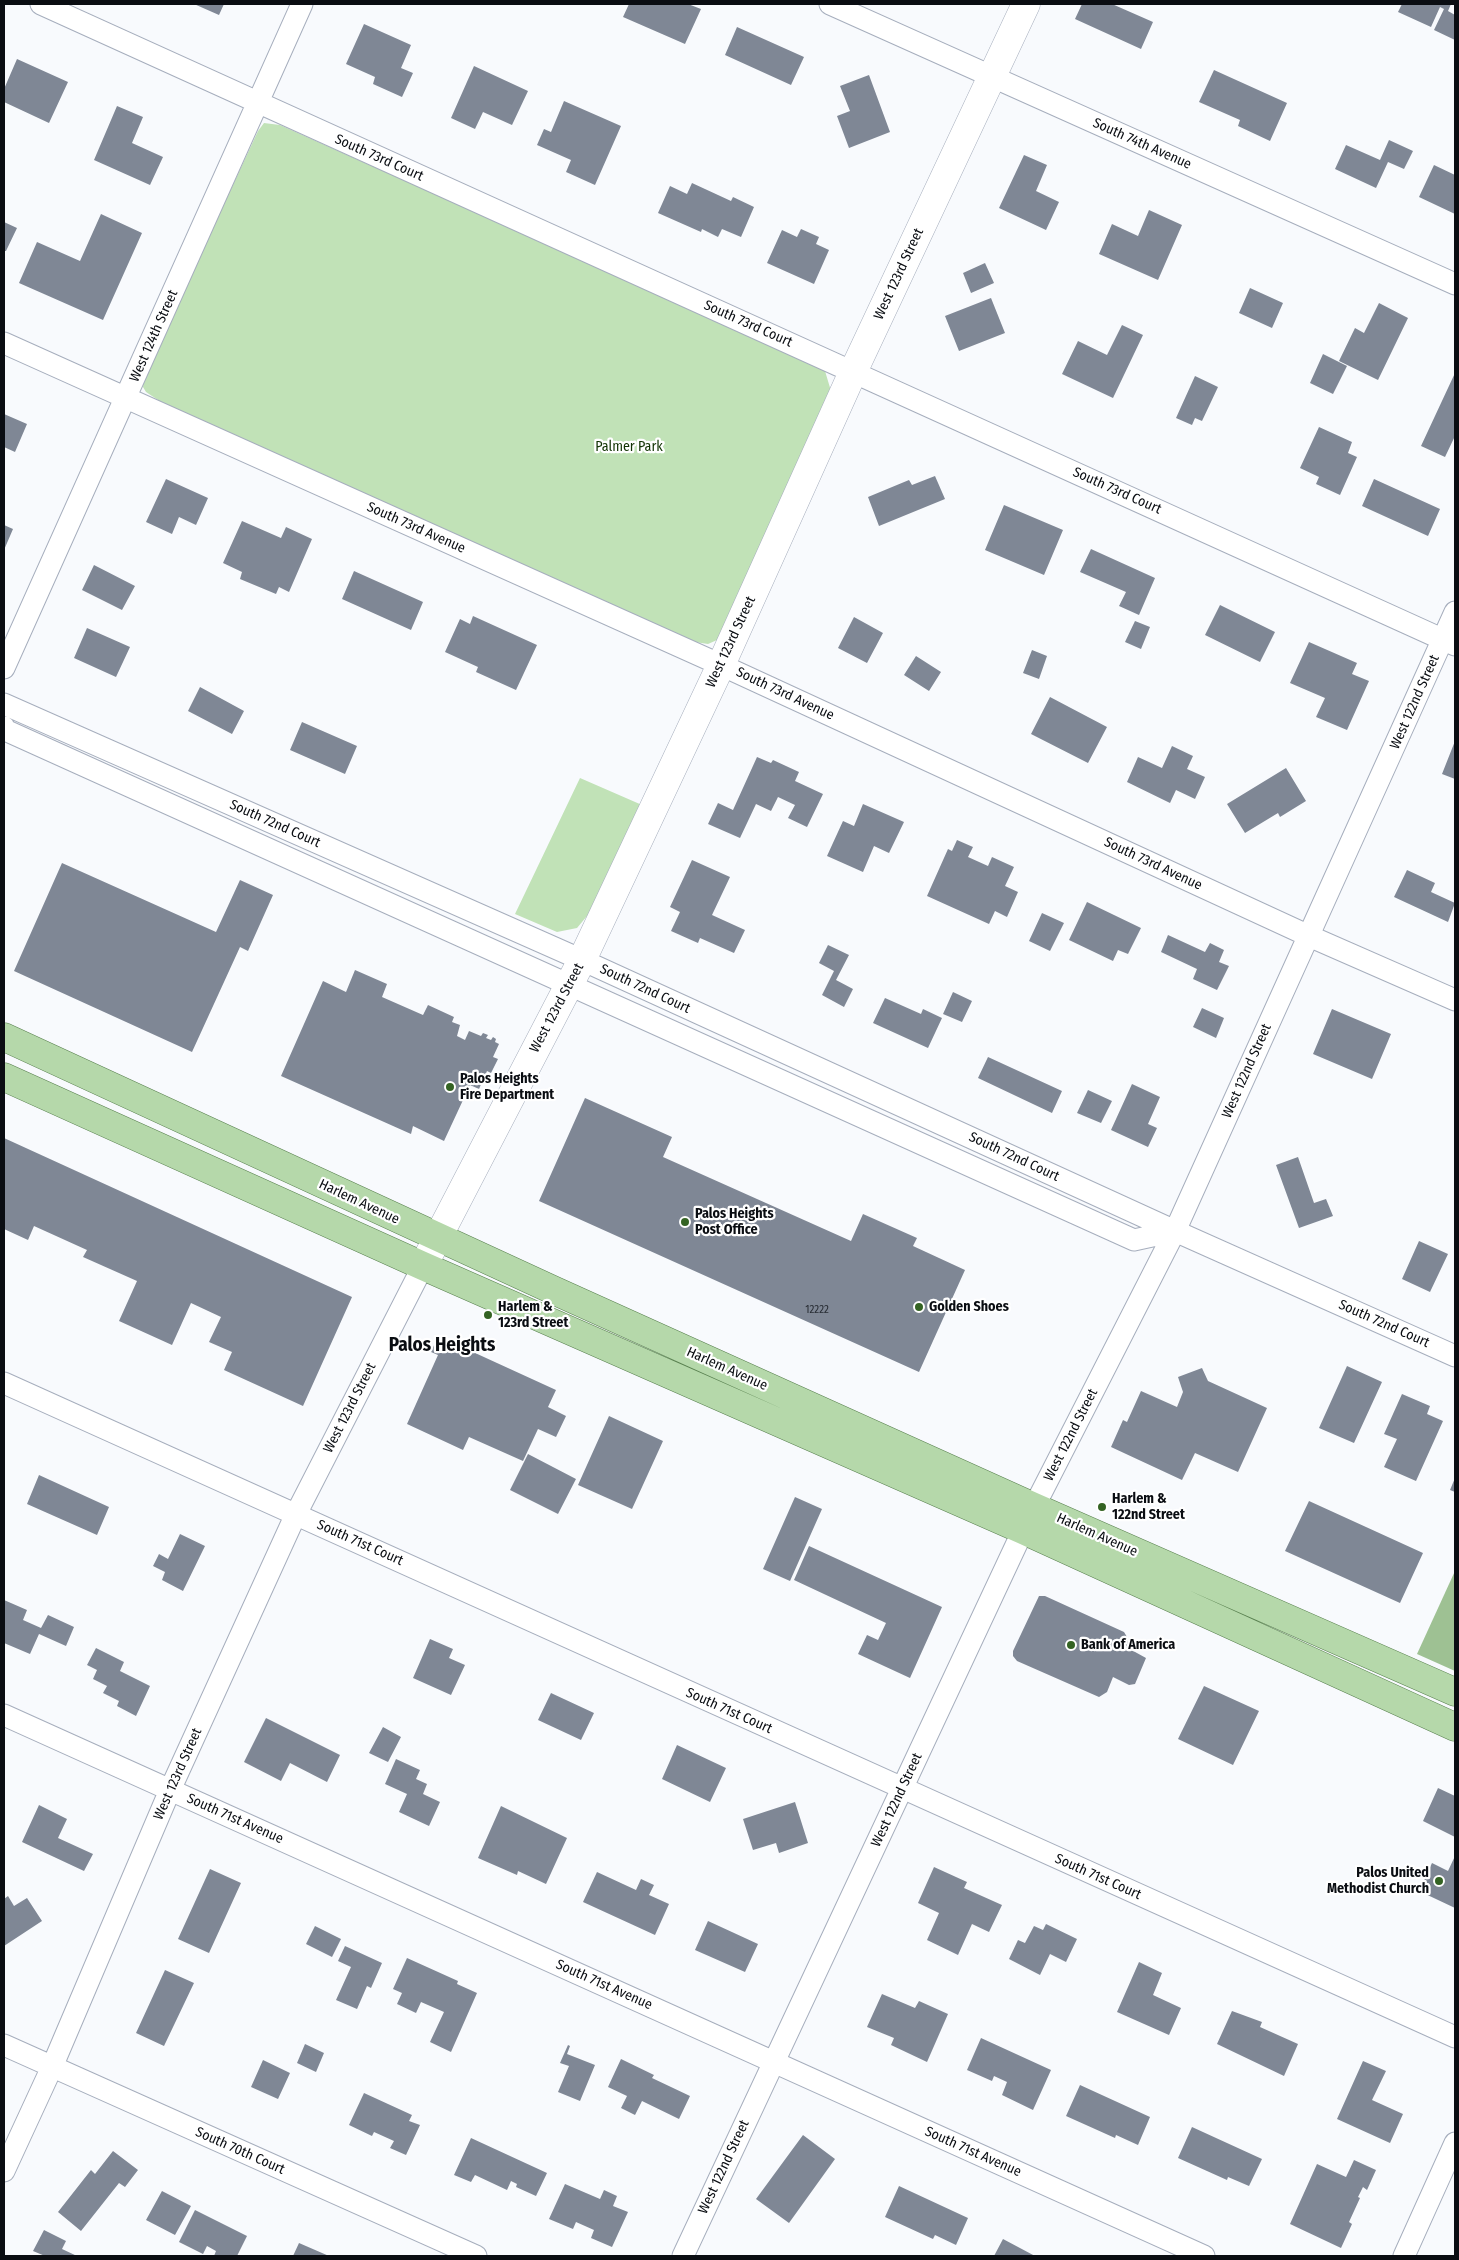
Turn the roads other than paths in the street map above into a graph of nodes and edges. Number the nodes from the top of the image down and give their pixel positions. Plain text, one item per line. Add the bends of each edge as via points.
1 (41, 4) edge
2 (302, 4) edge
3 (830, 4) edge
4 (1026, 4) edge
5 (992, 78) junction
6 (258, 103) junction
7 (1455, 284) edge
8 (4, 343) edge
9 (853, 372) junction
10 (126, 398) junction
11 (1455, 612) edge
12 (1449, 642) edge
13 (721, 665) junction
14 (4, 668) edge
15 (4, 704) edge
16 (4, 727) edge
17 (391, 876) junction
18 (380, 898) junction
19 (1308, 936) junction
20 (576, 972) junction
21 (1455, 1000) edge
22 (4, 1037) edge
23 (4, 1077) edge
24 (1175, 1231) junction
25 (436, 1238) junction
26 (423, 1266) junction
27 (1455, 1356) edge
28 (4, 1383) edge
29 (296, 1514) junction
30 (1028, 1519) junction
31 (1455, 1692) edge
32 (4, 1715) edge
33 (1455, 1727) edge
34 (902, 1789) junction
35 (170, 1790) junction
36 (1455, 2037) edge
37 (4, 2045) edge
38 (773, 2061) junction
39 (52, 2067) junction
40 (1455, 2143) edge
41 (4, 2171) edge
42 (476, 2256) edge
43 (683, 2256) edge
44 (1204, 2256) edge
45 (1404, 2256) edge

1 - 6 street, South 73rd Court
2 - 6 street, West 124th Street
3 - 5 street, South 74th Avenue
4 - 5 street, West 123rd Street
5 - 7 street, South 74th Avenue
5 - 9 street, West 123rd Street
6 - 9 street, South 73rd Court
6 - 10 street, West 124th Street
8 - 10 street, South 73rd Avenue
9 - 12 street, South 73rd Court
9 - 13 street, West 123rd Street
10 - 13 street, South 73rd Avenue
10 - 14 street, West 124th Street
11 - 12 street, West 122nd Street
12 - 19 street, West 122nd Street
13 - 19 street, South 73rd Avenue
13 - 20 street, West 123rd Street
15 - 17 street, South 72nd Court
16 - 18 street, South 72nd Court
17 - 18 street
17 - 20 street, South 72nd Court
18 - 20 street, South 72nd Court
19 - 21 street, South 73rd Avenue
19 - 24 street, West 122nd Street
20 - 24 street, South 72nd Court
20 - 25 street, West 123rd Street
22 - 25 main road, Harlem Avenue
23 - 26 main road, Harlem Avenue
24 - 27 street, South 72nd Court
24 - 30 street, West 122nd Street
25 - 26 street, West 123rd Street
25 - 30 main road, Harlem Avenue
26 - 29 street, West 123rd Street
26 - 30 main road, Harlem Avenue
28 - 29 street, South 71st Court
29 - 34 street, South 71st Court
29 - 35 street, West 123rd Street
30 - 31 main road, Harlem Avenue
30 - 33 main road, Harlem Avenue
30 - 34 street, West 122nd Street
32 - 35 street, South 71st Avenue
34 - 36 street, South 71st Court
34 - 38 street, West 122nd Street
35 - 38 street, South 71st Avenue
35 - 39 street, West 123rd Street
37 - 39 street, South 70th Court
38 - 43 street, West 122nd Street
38 - 44 street, South 71st Avenue
39 - 41 street, West 123rd Street
39 - 42 street, South 70th Court
40 - 45 street

